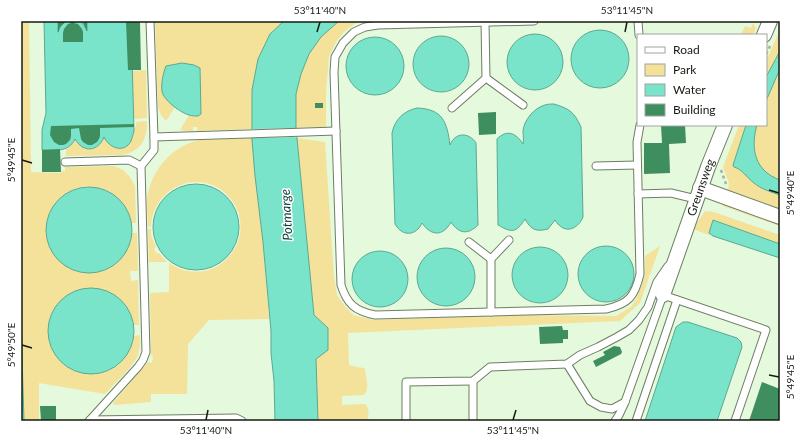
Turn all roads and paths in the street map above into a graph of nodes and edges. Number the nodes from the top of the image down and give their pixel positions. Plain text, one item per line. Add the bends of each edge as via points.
1 (150, 21) edge
2 (534, 21) edge
3 (638, 21) edge
4 (770, 21) edge
5 (485, 22) junction
6 (639, 34) edge
7 (764, 34) edge
8 (486, 78) junction
9 (523, 105) dead end
10 (452, 108) dead end
11 (640, 126) edge
12 (725, 126) edge
13 (336, 131) junction
14 (154, 137) junction
15 (65, 162) dead end
16 (637, 165) junction
17 (141, 166) junction
18 (596, 166) dead end
19 (720, 166) dead end
20 (638, 194) junction
21 (698, 194) junction
22 (723, 196) junction
23 (780, 216) edge
24 (509, 240) dead end
25 (469, 242) dead end
26 (678, 251) junction
27 (491, 259) junction
28 (663, 295) junction
29 (677, 300) junction
30 (491, 312) junction
31 (567, 364) junction
32 (473, 381) junction
33 (625, 402) junction
34 (181, 420) edge
35 (90, 421) edge
36 (242, 421) edge
37 (406, 421) edge
38 (474, 421) edge
39 (615, 421) edge
40 (636, 421) edge
41 (735, 421) edge

1 - 14 lane
2 - 5 lane
3 - 6 lane
4 - 7 street
5 - 8 lane
5 - 13 lane via 378,25 354,32 343,43 335,57
8 - 9 lane
8 - 10 lane
11 - 16 lane
12 - 21 street, Greunsweg
13 - 14 lane
13 - 30 lane via 341,285 352,306 375,315
14 - 17 lane via 154,150
15 - 17 lane via 129,160
16 - 18 lane
16 - 20 lane
17 - 35 lane via 146,352 138,367
19 - 22 path via 726,186
20 - 21 lane
20 - 30 lane via 640,274 630,298 618,306 606,309
21 - 22 street
21 - 26 street, Greunsweg
22 - 23 street
24 - 27 lane
25 - 27 lane
26 - 28 street, Greunsweg
26 - 31 lane, Greunsweg via 657,282 648,307 639,320 629,330 580,354
27 - 30 lane
28 - 29 lane
28 - 33 lane, Greunsweg
29 - 40 lane
29 - 41 lane via 766,330
31 - 32 lane via 490,367
31 - 33 lane via 590,401 612,409
32 - 37 lane via 406,382
32 - 38 lane
33 - 39 lane, Greunsweg
34 - 35 lane
34 - 36 lane via 236,418

